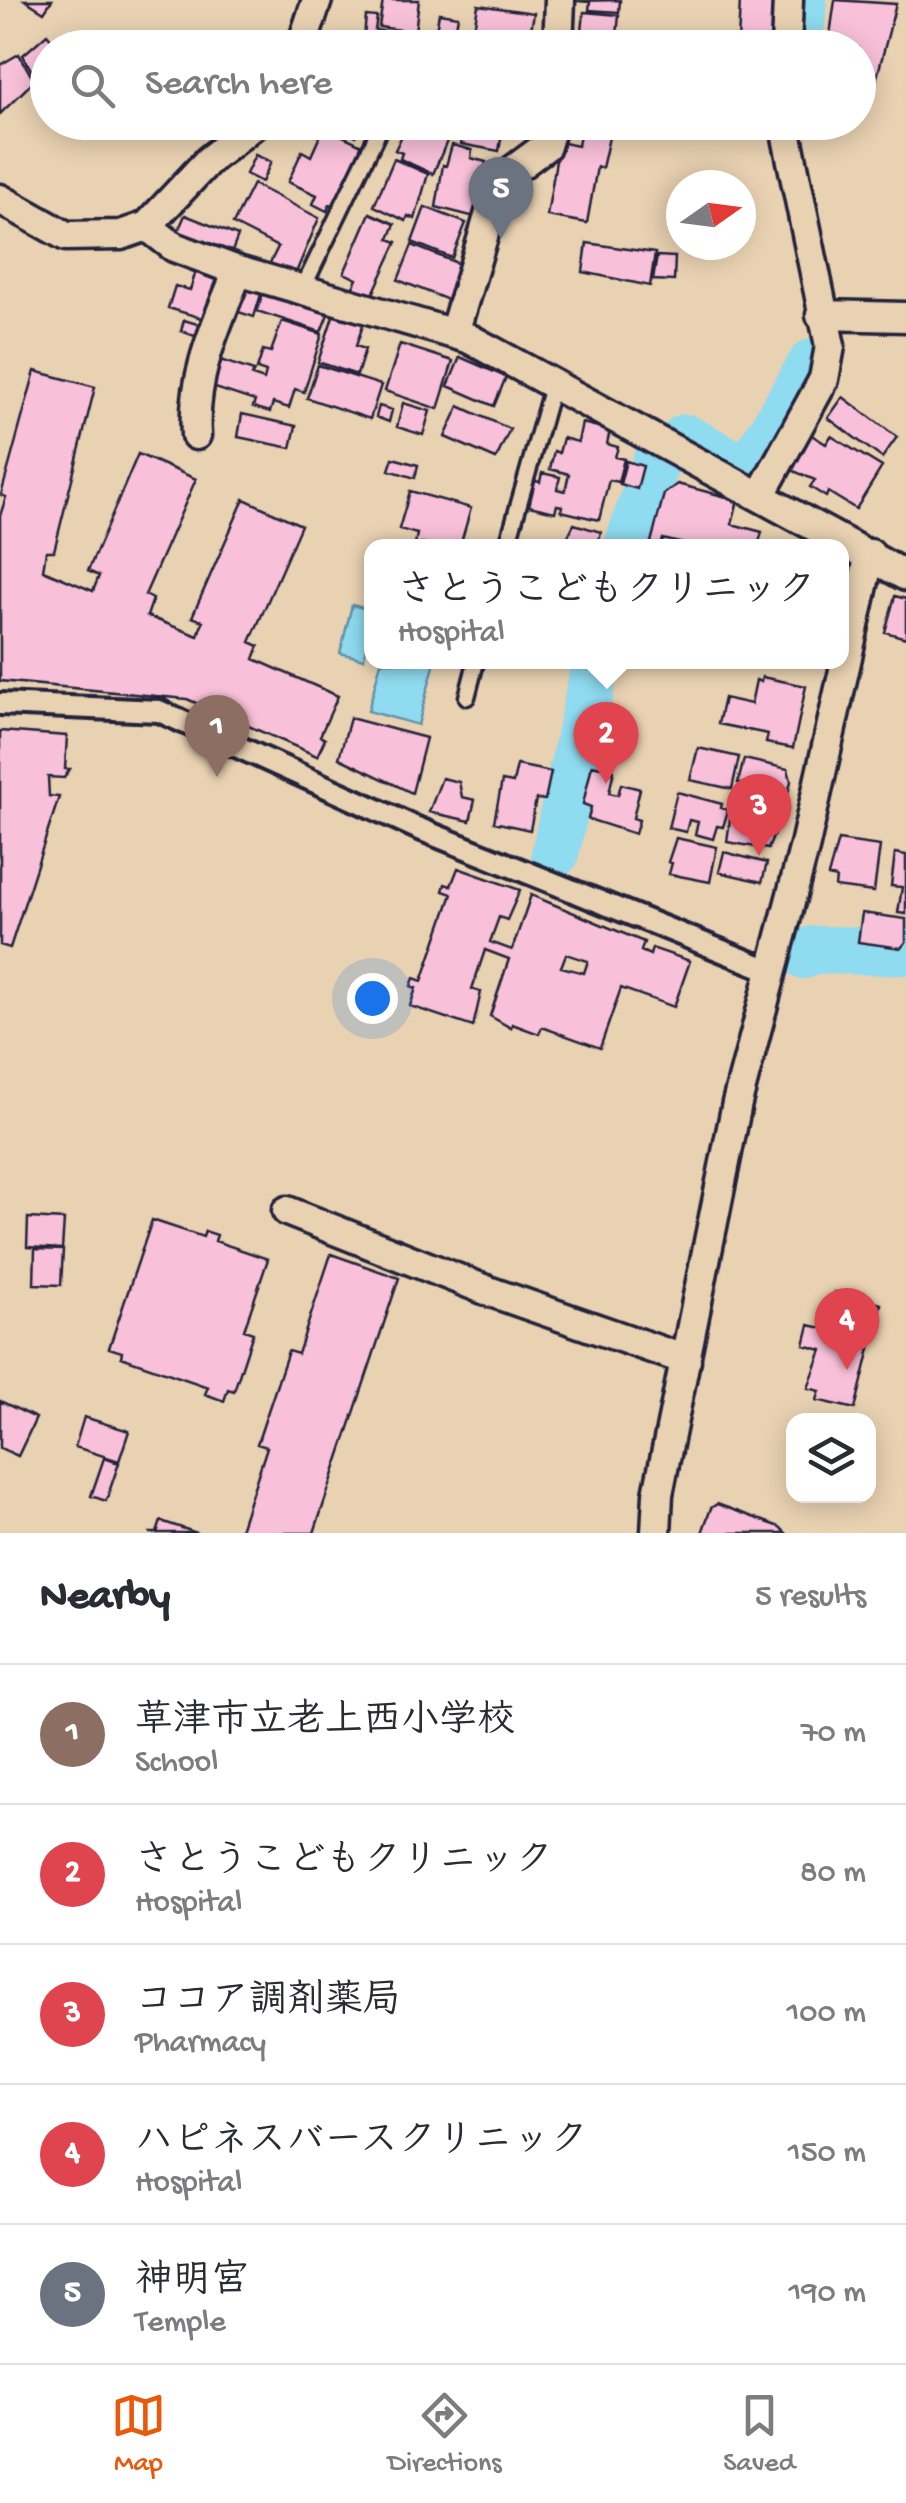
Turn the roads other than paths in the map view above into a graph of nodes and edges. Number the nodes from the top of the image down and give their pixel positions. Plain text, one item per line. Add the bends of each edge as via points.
1 (317, 0) edge
2 (560, 0) edge
3 (788, 0) edge
4 (307, 30) edge
5 (559, 30) edge
6 (787, 30) edge
7 (234, 140) edge
8 (374, 140) edge
9 (548, 140) edge
10 (787, 140) edge
11 (0, 199) edge
12 (147, 226) junction
13 (238, 271) junction
14 (302, 290) junction
15 (821, 315) junction
16 (906, 317) edge
17 (454, 333) junction
18 (552, 383) junction
19 (196, 435) dead end
20 (760, 496) junction
21 (509, 539) edge
22 (842, 539) edge
23 (849, 543) edge
24 (870, 554) junction
25 (906, 576) edge
26 (849, 643) edge
27 (474, 669) edge
28 (843, 669) edge
29 (467, 698) dead end
30 (0, 704) edge
31 (772, 971) junction
32 (287, 1211) dead end
33 (686, 1360) junction
34 (656, 1533) edge

1 - 4 street
2 - 5 street
3 - 6 street
7 - 12 street
8 - 14 lane
9 - 17 street via 500,180
10 - 15 street
11 - 12 street via 66,236 121,236
12 - 13 street via 174,247
13 - 14 street
13 - 19 street via 194,399
14 - 17 street
15 - 16 street
15 - 20 street via 830,346 824,380
17 - 18 street
18 - 20 street
18 - 21 lane
20 - 22 street
23 - 24 street
24 - 25 street
24 - 26 street
27 - 29 lane
28 - 31 street
30 - 31 street via 160,711 418,828
31 - 33 street via 736,1103
32 - 33 street
33 - 34 street

